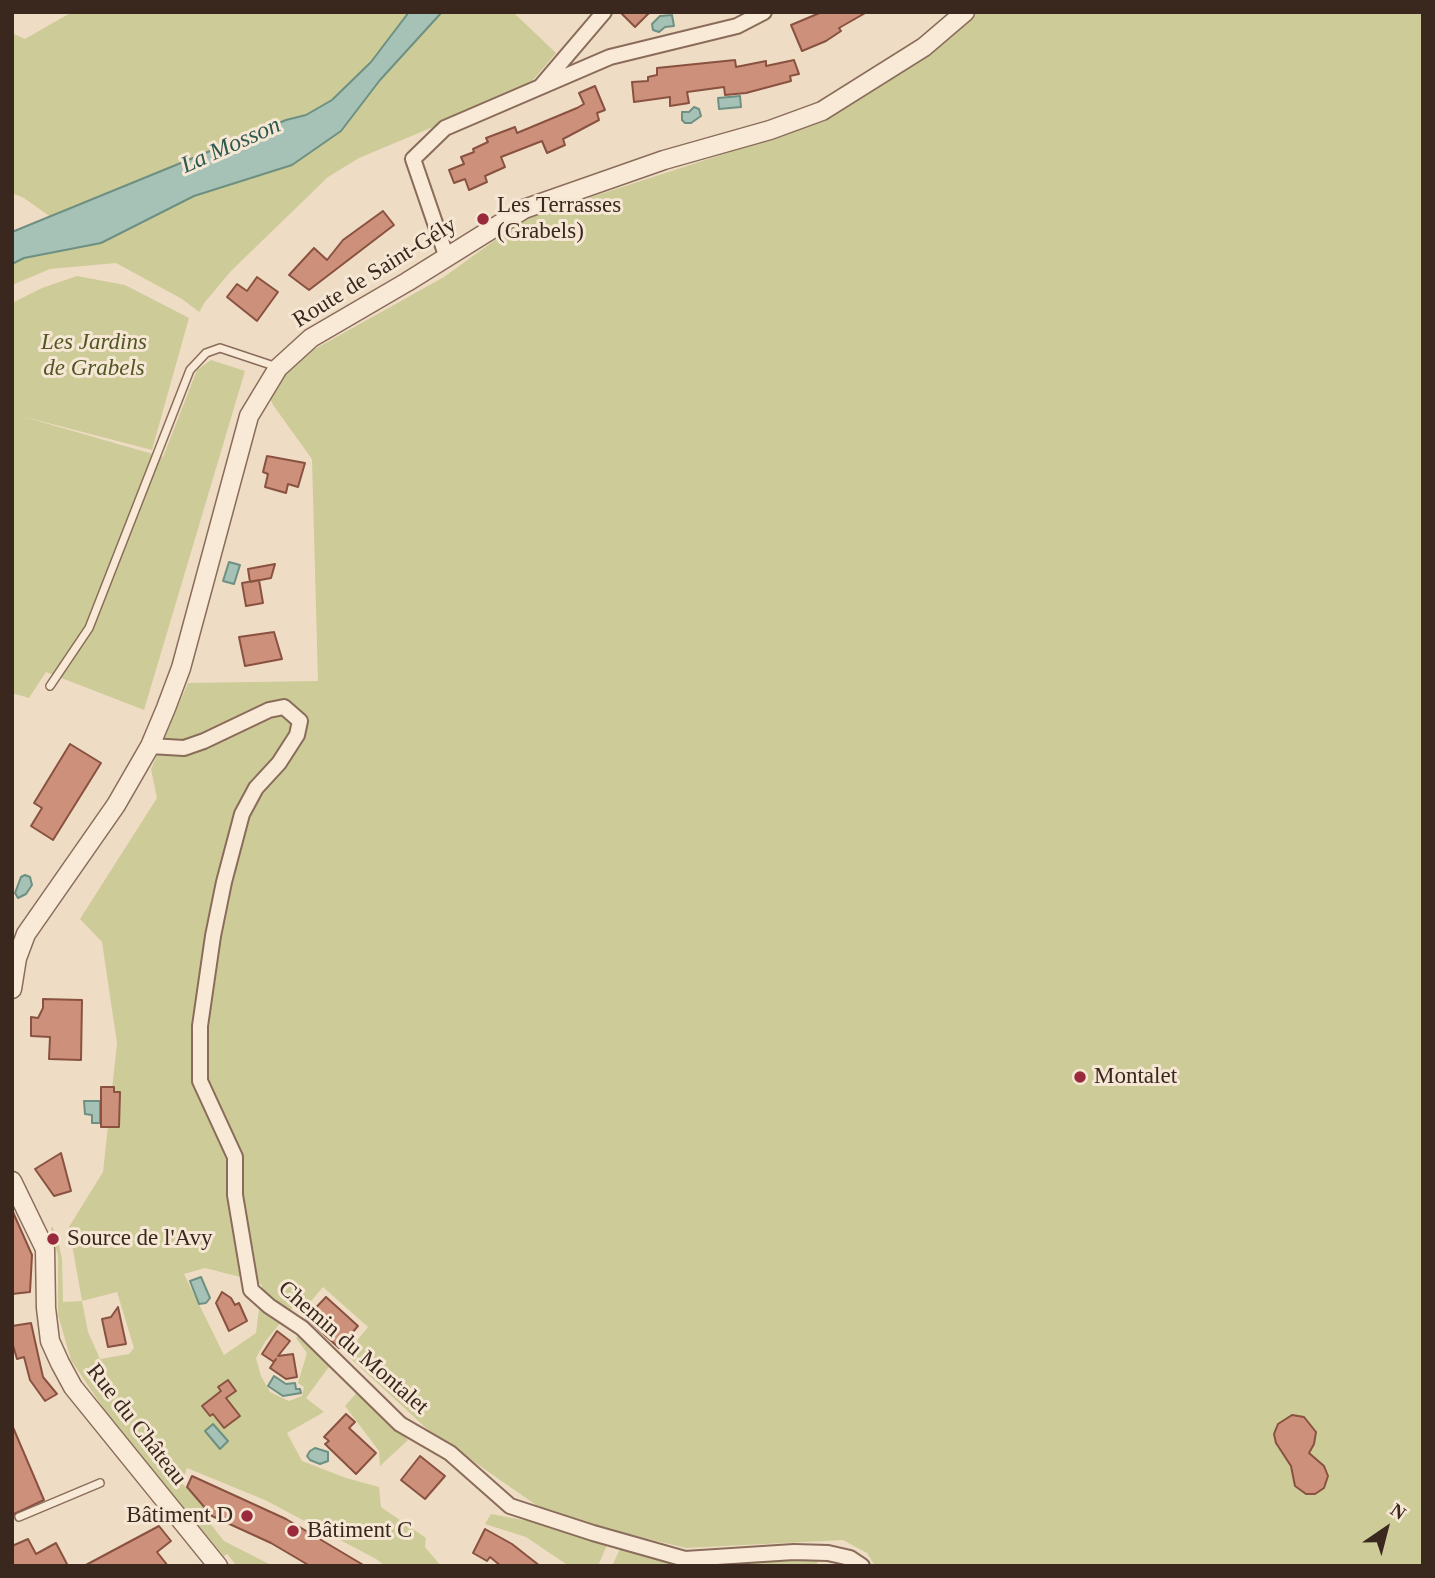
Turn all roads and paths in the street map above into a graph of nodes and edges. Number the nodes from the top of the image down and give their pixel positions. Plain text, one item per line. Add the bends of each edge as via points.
1 (604, 12) edge
2 (764, 12) edge
3 (965, 12) edge
4 (539, 89) junction
5 (447, 258) junction
6 (278, 368) junction
7 (50, 686) dead end
8 (150, 746) junction
9 (12, 989) edge
10 (12, 1181) edge
11 (100, 1483) dead end
12 (19, 1517) dead end
13 (218, 1566) edge
14 (862, 1566) edge

1 - 4 street
2 - 4 street via 737,26 610,57
3 - 5 street, Route de Saint-Gély via 924,47 822,111 524,209
4 - 5 street via 445,128 413,159
5 - 6 street, Route de Saint-Gély via 311,338
6 - 7 lane via 220,348 206,353 190,370 89,628
6 - 8 street, Route de Saint-Gély via 249,416 181,667
8 - 9 street, Route de Saint-Gély via 97,834 26,934
8 - 14 street, Chemin du Montalet via 184,748 284,707 300,721 297,735 242,814 224,882 200,1026 200,1081 235,1157 235,1195 251,1290 302,1328 400,1424 450,1453 510,1506 685,1559 828,1553
10 - 13 street, Rue du Château via 45,1249 50,1341 60,1363 73,1387
11 - 12 lane

